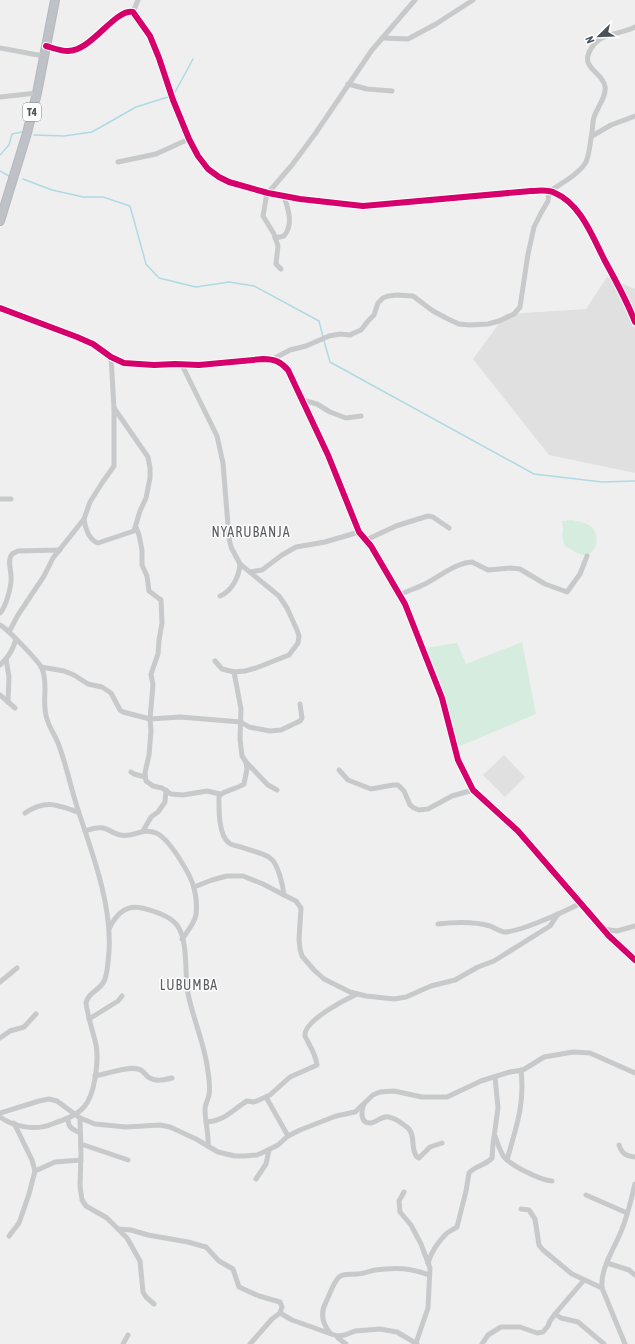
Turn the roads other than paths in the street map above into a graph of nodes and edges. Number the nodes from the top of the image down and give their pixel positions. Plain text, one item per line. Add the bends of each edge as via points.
1 (55, 0) edge
2 (138, 0) edge
3 (415, 0) edge
4 (474, 0) edge
5 (133, 12) junction
6 (635, 27) edge
7 (382, 38) junction
8 (46, 46) junction
9 (0, 48) edge
10 (44, 55) junction
11 (348, 84) junction
12 (392, 91) dead end
13 (37, 93) junction
14 (0, 97) edge
15 (635, 116) edge
16 (592, 136) junction
17 (189, 139) junction
18 (118, 162) dead end
19 (550, 191) junction
20 (267, 193) junction
21 (284, 196) junction
22 (0, 221) edge
23 (275, 238) junction
24 (281, 269) dead end
25 (0, 308) edge
26 (634, 313) edge
27 (635, 322) edge
28 (111, 358) junction
29 (273, 359) junction
30 (182, 365) junction
31 (302, 400) junction
32 (114, 408) junction
33 (361, 416) dead end
34 (0, 499) edge
35 (11, 499) dead end
36 (84, 519) junction
37 (136, 527) junction
38 (449, 528) dead end
39 (359, 532) junction
40 (366, 540) junction
41 (60, 550) junction
42 (587, 556) dead end
43 (240, 564) junction
44 (250, 572) junction
45 (399, 595) junction
46 (220, 596) dead end
47 (0, 613) edge
48 (0, 625) edge
49 (9, 632) junction
50 (16, 639) junction
51 (6, 660) junction
52 (215, 661) dead end
53 (0, 665) edge
54 (41, 667) junction
55 (234, 672) junction
56 (0, 695) edge
57 (8, 702) junction
58 (300, 704) dead end
59 (15, 708) dead end
60 (150, 719) junction
61 (241, 722) junction
62 (246, 762) junction
63 (338, 770) dead end
64 (130, 772) dead end
65 (145, 776) junction
66 (166, 790) junction
67 (277, 790) dead end
68 (473, 790) junction
69 (220, 794) junction
70 (78, 812) junction
71 (26, 813) dead end
72 (85, 831) junction
73 (143, 831) junction
74 (194, 887) junction
75 (284, 895) junction
76 (581, 903) junction
77 (558, 914) junction
78 (438, 924) dead end
79 (633, 925) edge
80 (109, 929) junction
81 (603, 929) junction
82 (182, 940) junction
83 (635, 960) edge
84 (17, 968) dead end
85 (0, 982) edge
86 (357, 994) junction
87 (122, 996) dead end
88 (36, 1014) dead end
89 (89, 1019) junction
90 (0, 1038) edge
91 (521, 1070) junction
92 (635, 1073) edge
93 (95, 1076) junction
94 (495, 1077) junction
95 (172, 1078) dead end
96 (266, 1097) junction
97 (364, 1103) junction
98 (0, 1113) edge
99 (78, 1116) junction
100 (0, 1117) edge
101 (68, 1118) junction
102 (206, 1122) junction
103 (14, 1123) junction
104 (80, 1133) junction
105 (494, 1135) junction
106 (288, 1136) junction
107 (442, 1143) dead end
108 (81, 1144) junction
109 (619, 1145) dead end
110 (208, 1146) junction
111 (269, 1150) junction
112 (635, 1157) edge
113 (81, 1160) junction
114 (128, 1160) dead end
115 (507, 1160) junction
116 (35, 1171) junction
117 (256, 1179) dead end
118 (552, 1181) dead end
119 (635, 1184) edge
120 (404, 1192) dead end
121 (586, 1195) dead end
122 (521, 1209) dead end
123 (627, 1213) junction
124 (119, 1229) junction
125 (10, 1236) dead end
126 (428, 1263) junction
127 (607, 1263) junction
128 (430, 1275) junction
129 (635, 1275) edge
130 (603, 1277) junction
131 (587, 1281) junction
132 (602, 1288) junction
133 (154, 1304) dead end
134 (280, 1313) junction
135 (555, 1314) junction
136 (330, 1333) junction
137 (128, 1335) dead end
138 (337, 1336) junction
139 (123, 1344) edge
140 (250, 1344) edge
141 (346, 1344) edge
142 (417, 1344) edge
143 (482, 1344) edge
144 (604, 1344) edge
145 (626, 1344) edge

1 - 8 highway, T4
2 - 5 street
3 - 7 street
4 - 7 street via 408,39
5 - 8 street via 126,12 74,51 60,51
5 - 17 street via 150,36
6 - 16 street via 600,39 589,51 589,65 601,79 605,89 595,116
7 - 11 street
8 - 10 highway, T4
9 - 10 street
10 - 13 highway, T4
11 - 12 street
11 - 20 street via 306,146
13 - 14 street
13 - 22 highway, T4
15 - 16 street
16 - 19 street via 583,165
17 - 18 street via 156,154
17 - 20 street via 208,169 219,177
19 - 21 street via 363,206
19 - 26 street via 562,196 584,221
19 - 29 street via 548,201 534,227 520,307 514,314 488,324 459,324 433,311 413,296 388,296 378,303 374,315 361,330 350,335 329,336
20 - 21 street
20 - 23 street via 264,216
21 - 23 street via 289,227 284,236
23 - 24 street via 278,253 276,264
25 - 28 street via 93,344
26 - 27 street
28 - 30 street via 139,364
28 - 32 street
29 - 30 street
29 - 31 street via 288,370
30 - 43 street via 217,436 229,538
31 - 33 street via 346,418
31 - 39 street via 328,455
32 - 36 street via 114,466 90,502
32 - 37 street via 148,457 149,488
34 - 35 street
36 - 37 street via 86,530 94,542 98,543 131,533
36 - 41 street
37 - 60 street via 149,592 162,601 158,654 151,674 153,685
38 - 40 street via 428,516 396,526
39 - 40 street
39 - 44 street via 296,548 262,570
40 - 45 street
41 - 47 street via 18,551 12,554 11,584
41 - 49 street
42 - 45 street via 580,574 567,592 545,584 520,569 488,570 472,562 462,564
43 - 44 street
43 - 46 street via 234,582 225,594
44 - 55 street via 279,596 297,630 298,643 289,654 256,668
45 - 68 street via 405,604 442,698 458,760
48 - 49 street
49 - 50 street
50 - 51 street
50 - 54 street
51 - 53 street
51 - 57 street via 9,677
52 - 55 street via 222,669
54 - 60 street via 74,675 88,684 102,687 110,693 120,710
54 - 70 street via 46,688 47,720 58,744
55 - 61 street
56 - 57 street
57 - 59 street
58 - 61 street via 300,721 281,730 258,730
60 - 61 street via 180,716
60 - 65 street via 152,731
61 - 62 street via 241,748
62 - 67 street via 268,785
62 - 69 street via 244,784
63 - 68 street via 348,780 371,789 398,785 402,787 410,805 419,810 428,809 452,796
64 - 65 street
65 - 66 street via 148,783
66 - 69 street via 176,795 207,791
66 - 73 street via 165,802 151,817
68 - 76 street via 518,831
69 - 75 street via 220,820 226,840 233,846 273,860
70 - 71 street via 47,804
70 - 72 street
72 - 73 street via 104,828 127,836
72 - 80 street via 104,900
73 - 74 street via 157,833 167,842
74 - 75 street via 227,876 243,876
74 - 82 street via 196,916
75 - 86 street via 296,901 301,908 298,939 302,956 307,963 324,979
76 - 77 street
76 - 81 street
77 - 78 street via 505,932 489,926 458,922
77 - 86 street via 550,926 494,961 455,980 394,1000
79 - 81 street via 617,931
80 - 82 street via 118,914 138,907 168,918 177,925
80 - 89 street via 106,975 104,982 87,999
81 - 83 street
82 - 102 street via 190,1003 210,1087 205,1108
84 - 85 street
86 - 96 street via 340,1001 314,1020 307,1031 305,1036 317,1065 290,1077
87 - 89 street
88 - 90 street via 24,1028 10,1031
89 - 93 street via 97,1046
91 - 92 street via 544,1057 573,1052 590,1053
91 - 94 street
91 - 115 street via 521,1112
93 - 95 street via 138,1069 153,1080
93 - 99 street via 86,1105
94 - 97 street via 447,1097 422,1097 386,1090 373,1095
94 - 105 street via 498,1104
96 - 102 street via 253,1102 247,1101 218,1121
96 - 106 street
97 - 106 street via 355,1112 336,1116
97 - 107 street via 363,1120 371,1123 389,1117 410,1129 417,1157 419,1158 430,1147
98 - 99 street via 49,1100 57,1101
99 - 101 street
99 - 104 street
99 - 110 street via 104,1126 170,1127
100 - 103 street
101 - 103 street via 44,1128
101 - 104 street via 70,1128
102 - 110 street
103 - 116 street
104 - 108 street
105 - 115 street
105 - 126 street via 492,1158 469,1173 457,1227 443,1237
106 - 111 street
108 - 113 street
108 - 114 street
109 - 112 street via 624,1154
110 - 111 street via 218,1152 235,1156 257,1155
111 - 117 street via 266,1164
113 - 116 street via 55,1162
113 - 124 street via 82,1200 90,1210 107,1218
115 - 118 street via 536,1176
116 - 125 street via 19,1223
119 - 123 street
120 - 126 street via 399,1201 400,1212 411,1225
121 - 123 street
122 - 131 street via 529,1210 535,1219 539,1245 572,1274
123 - 127 street
124 - 133 street via 140,1261 143,1292
124 - 134 street via 206,1247 219,1261 233,1269 239,1287 280,1302
126 - 128 street
127 - 129 street via 630,1270
127 - 130 street
128 - 136 street via 405,1268 343,1275 334,1285 323,1310 323,1322
128 - 142 street via 428,1308
130 - 131 street
130 - 132 street
131 - 132 street
131 - 135 street
132 - 145 street
134 - 136 street via 292,1320
134 - 140 street
135 - 143 street via 543,1332 520,1327 501,1327 488,1335
135 - 144 street via 578,1322
136 - 138 street
137 - 139 street
138 - 141 street
138 - 142 street via 355,1331 380,1329 397,1332

